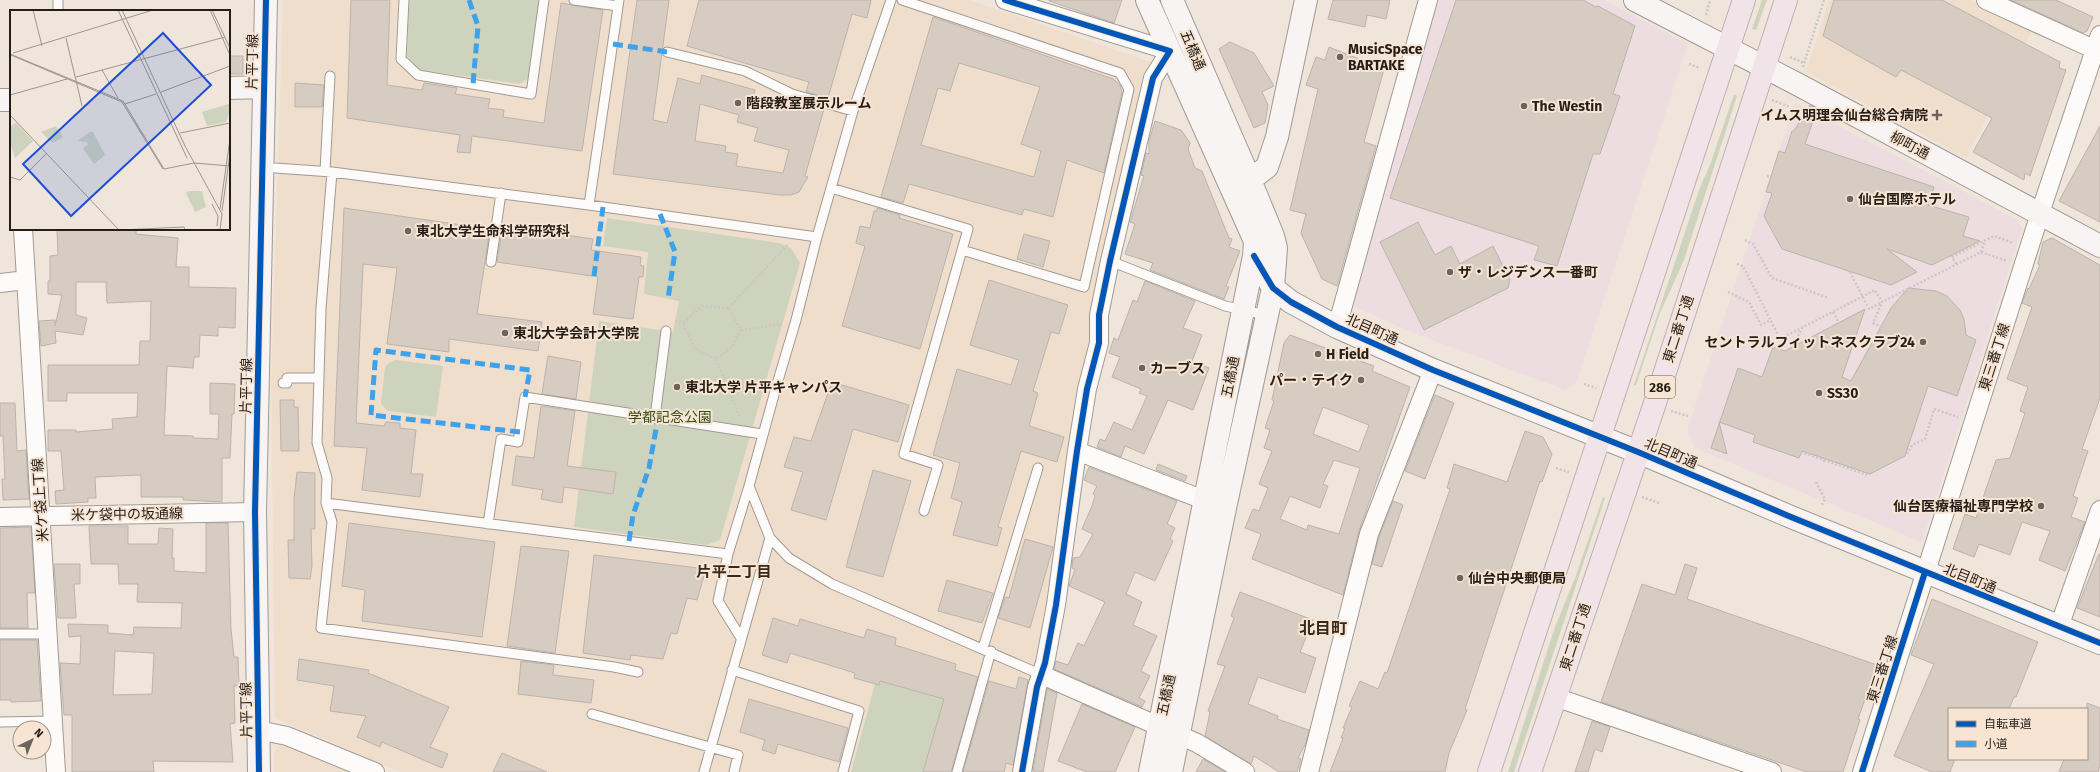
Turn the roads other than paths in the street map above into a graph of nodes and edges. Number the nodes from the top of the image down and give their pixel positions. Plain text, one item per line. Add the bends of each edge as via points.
1 (266, 0) edge
2 (404, 0) edge
3 (544, 0) edge
4 (574, 0) edge
5 (891, 0) edge
6 (902, 0) edge
7 (1005, 0) edge
8 (1147, 0) edge
9 (1172, 0) edge
10 (1306, 0) edge
11 (1428, 0) edge
12 (1635, 0) edge
13 (1744, 0) edge
14 (1786, 0) edge
15 (1986, 0) edge
16 (618, 3) edge
17 (2098, 46) edge
18 (1728, 49) junction
19 (1170, 51) junction
20 (667, 52) dead end
21 (1764, 68) junction
22 (330, 76) dead end
23 (263, 87) junction
24 (230, 88) edge
25 (853, 111) junction
26 (275, 168) dead end
27 (328, 171) junction
28 (1250, 180) junction
29 (831, 188) junction
30 (501, 193) junction
31 (589, 204) junction
32 (2040, 215) junction
33 (23, 230) edge
34 (817, 237) junction
35 (2100, 246) edge
36 (962, 250) junction
37 (1254, 256) junction
38 (1110, 261) junction
39 (491, 262) dead end
40 (26, 280) junction
41 (0, 283) edge
42 (1273, 288) junction
43 (1243, 310) junction
44 (1266, 315) junction
45 (1337, 327) junction
46 (666, 331) dead end
47 (1433, 370) junction
48 (319, 378) junction
49 (283, 383) dead end
50 (655, 417) junction
51 (762, 434) junction
52 (1601, 437) junction
53 (1077, 451) junction
54 (1638, 452) junction
55 (1038, 468) dead end
56 (749, 486) junction
57 (326, 503) junction
58 (1215, 505) junction
59 (2100, 510) edge
60 (924, 511) dead end
61 (254, 512) junction
62 (41, 516) junction
63 (0, 517) edge
64 (488, 524) junction
65 (770, 538) junction
66 (728, 554) junction
67 (1925, 572) junction
68 (2059, 627) junction
69 (0, 634) edge
70 (48, 634) junction
71 (741, 638) junction
72 (2100, 643) edge
73 (987, 650) junction
74 (732, 670) junction
75 (638, 672) dead end
76 (1042, 675) junction
77 (1555, 697) junction
78 (592, 714) dead end
79 (53, 721) junction
80 (0, 722) edge
81 (258, 730) junction
82 (1169, 731) junction
83 (711, 747) junction
84 (56, 772) edge
85 (259, 772) edge
86 (375, 772) edge
87 (704, 772) edge
88 (734, 772) edge
89 (843, 772) edge
90 (957, 772) edge
91 (1022, 772) edge
92 (1150, 772) edge
93 (1171, 772) edge
94 (1245, 772) edge
95 (1309, 772) edge
96 (1490, 772) edge
97 (1530, 772) edge
98 (1772, 772) edge
99 (1862, 772) edge

1 - 23 street, 片平丁線
2 - 3 lane via 401,59 418,75 531,94
4 - 16 lane
5 - 25 lane
6 - 36 lane via 1120,73 1129,89 1084,287
7 - 19 street
8 - 19 street, 五橋通
9 - 28 street, 五橋通
10 - 28 street via 1278,136 1267,167
11 - 45 street
12 - 18 street, 柳町通
13 - 18 highway
14 - 21 highway, 東二番丁通 / 286
15 - 17 street
16 - 31 lane
17 - 32 street, 東三番丁線
18 - 21 street, 柳町通
18 - 52 highway
19 - 37 street, 五橋通 via 1255,241
19 - 38 street via 1153,78
20 - 25 lane via 745,70 792,94
21 - 32 street, 柳町通
21 - 54 highway, 東二番丁通 / 286
22 - 27 lane
23 - 24 street
23 - 61 street, 片平丁線
25 - 29 lane
26 - 27 lane
27 - 30 lane
27 - 48 lane
28 - 42 street, 五橋通 via 1276,248
29 - 34 lane
29 - 36 lane via 968,229
30 - 31 lane
30 - 39 lane
31 - 34 lane
32 - 35 street, 柳町通
32 - 67 street, 東三番丁線
33 - 40 street, 米ケ袋上丁線
34 - 51 lane
36 - 60 lane via 904,454 938,465
37 - 42 street, 北目町通
37 - 43 street, 五橋通
38 - 43 lane via 1225,306
38 - 53 street via 1099,315 1099,343 1087,389
40 - 41 street
40 - 62 street, 米ケ袋上丁線
42 - 44 street, 五橋通
42 - 45 street, 北目町通 via 1291,302
43 - 44 lane
43 - 58 street, 五橋通
44 - 58 street, 五橋通
45 - 47 street, 北目町通
46 - 50 lane
47 - 52 street, 北目町通
47 - 95 street via 1369,534
48 - 49 lane via 287,378 287,383
48 - 57 lane via 317,443 327,478
50 - 51 lane
50 - 64 lane via 525,397 518,442 501,439
51 - 56 lane
52 - 54 street, 北目町通
52 - 96 highway
53 - 58 street
53 - 76 street via 1056,605
54 - 67 street, 北目町通
54 - 77 highway, 東二番丁通 / 286
55 - 73 lane
56 - 65 lane
56 - 66 lane
57 - 64 lane
57 - 75 lane via 332,522 321,628 614,666
58 - 82 street, 五橋通
59 - 68 street
61 - 62 street, 米ケ袋中の坂通線
61 - 81 street, 片平丁線
62 - 63 street, 米ケ袋中の坂通線
62 - 70 street, 米ケ袋上丁線
64 - 66 lane
65 - 71 lane
65 - 73 lane via 789,558 832,584
66 - 71 lane via 718,600
67 - 68 street, 北目町通
67 - 99 street, 東三番丁線
68 - 72 street, 北目町通
69 - 70 lane
70 - 79 street, 米ケ袋上丁線
71 - 74 lane
73 - 76 lane
73 - 90 lane
74 - 83 lane
74 - 89 lane via 859,711
76 - 82 street
76 - 91 street via 1037,687
77 - 97 highway, 東二番丁通 / 286
77 - 98 street
78 - 83 lane
79 - 80 lane
79 - 84 street, 米ケ袋上丁線
81 - 85 street, 片平丁線
81 - 86 street via 287,736
82 - 92 street, 五橋通
82 - 93 street, 五橋通
82 - 94 street via 1197,743
83 - 87 lane
83 - 88 lane via 738,755

